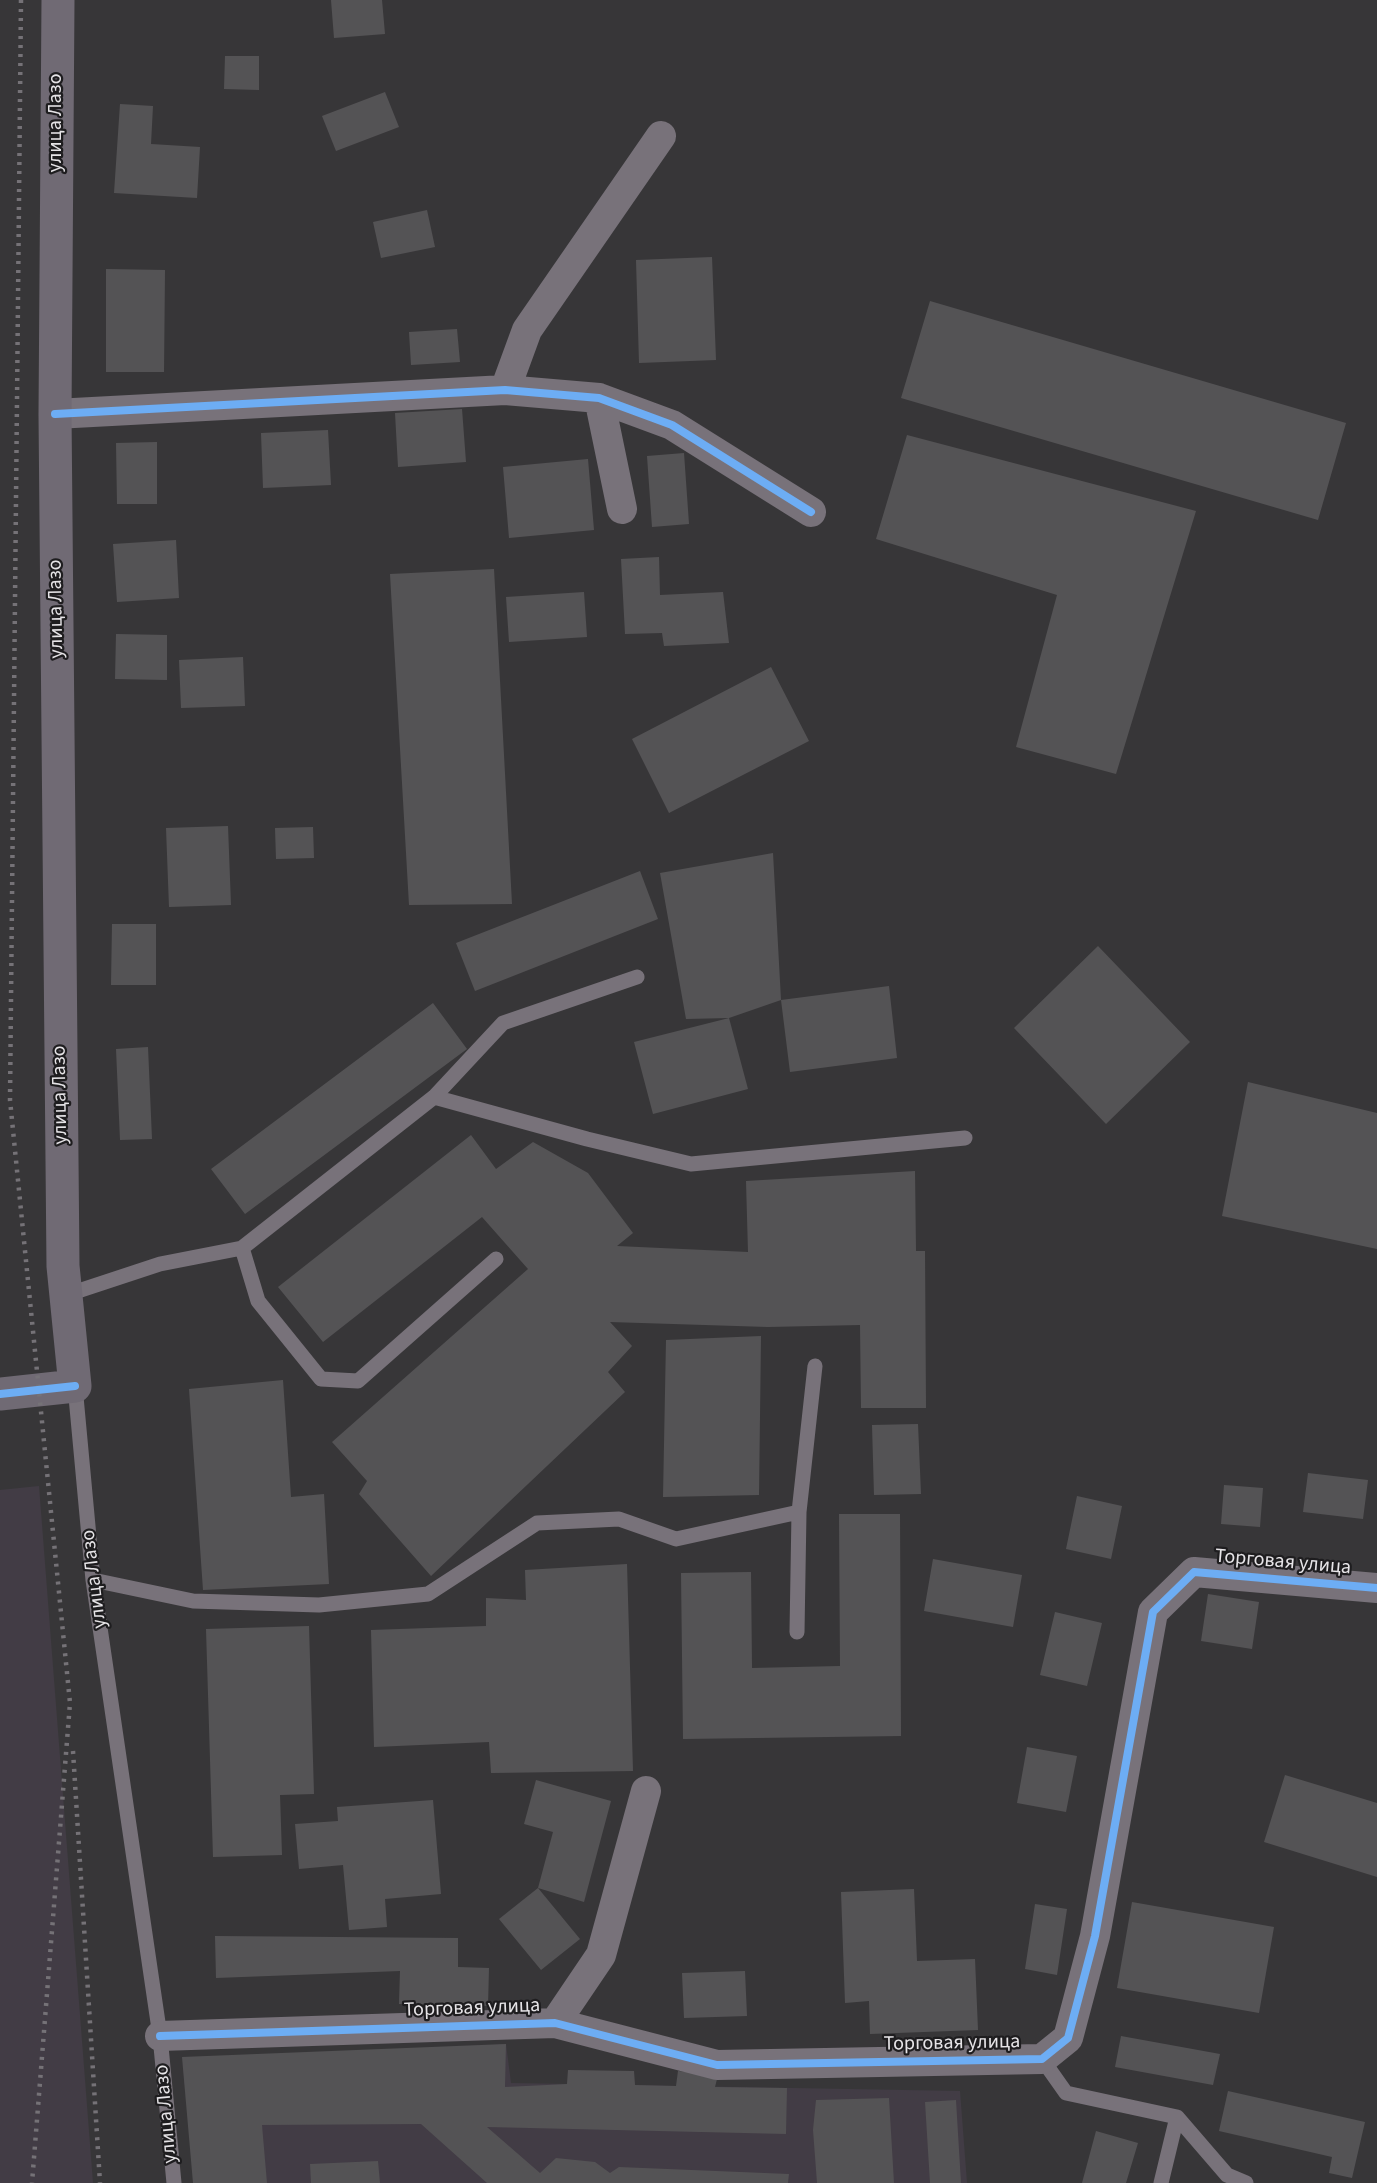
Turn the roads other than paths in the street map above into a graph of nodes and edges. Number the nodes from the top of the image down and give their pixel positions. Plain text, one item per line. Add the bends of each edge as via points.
1 (58, 0) edge
2 (661, 136) dead end
3 (505, 390) junction
4 (599, 398) junction
5 (55, 414) junction
6 (622, 509) dead end
7 (811, 512) dead end
8 (637, 977) dead end
9 (434, 1097) junction
10 (965, 1138) dead end
11 (242, 1248) junction
12 (496, 1259) dead end
13 (66, 1295) junction
14 (815, 1365) dead end
15 (75, 1386) junction
16 (0, 1394) edge
17 (800, 1512) junction
18 (93, 1580) junction
19 (1377, 1588) edge
20 (797, 1632) dead end
21 (646, 1791) dead end
22 (555, 2023) junction
23 (160, 2036) junction
24 (1042, 2059) junction
25 (1177, 2117) junction
26 (174, 2183) edge
27 (1161, 2183) edge
28 (1246, 2183) edge

1 - 5 main road, улица Лазо
2 - 3 street via 527,330
3 - 4 street
3 - 5 street
4 - 6 street
4 - 7 street via 672,425
5 - 13 main road, улица Лазо
8 - 9 lane via 503,1023
9 - 10 lane via 691,1164
9 - 11 lane
11 - 12 lane via 258,1301 321,1379 358,1381
11 - 13 lane via 160,1264
13 - 15 main road, улица Лазо
14 - 17 lane
15 - 16 main road
15 - 18 lane, улица Лазо
17 - 18 lane via 676,1539 619,1519 537,1523 428,1594 319,1605 193,1601
17 - 20 lane
18 - 23 lane, улица Лазо
19 - 24 street, Торговая улица via 1194,1572 1153,1612 1095,1936 1068,2038
21 - 22 street via 601,1955
22 - 23 street, Торговая улица
22 - 24 street, Торговая улица via 717,2065
23 - 26 lane, улица Лазо
24 - 25 lane via 1066,2093
25 - 27 lane
25 - 28 lane via 1227,2175

